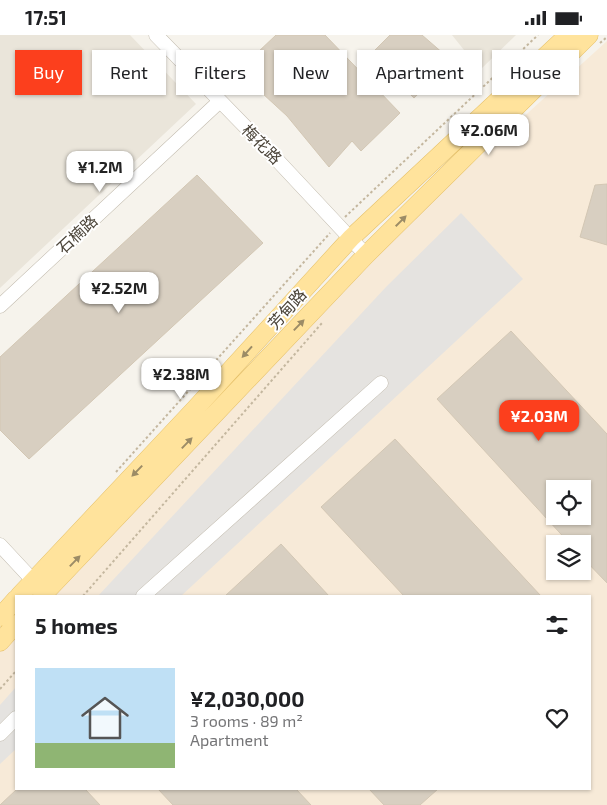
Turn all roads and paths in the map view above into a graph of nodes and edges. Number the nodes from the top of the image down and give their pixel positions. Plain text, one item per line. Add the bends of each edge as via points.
1 (156, 35) edge
2 (568, 35) edge
3 (607, 37) edge
4 (595, 39) edge
5 (220, 101) junction
6 (351, 238) junction
7 (366, 255) junction
8 (0, 306) edge
9 (326, 318) dead end
10 (381, 383) dead end
11 (0, 545) edge
12 (40, 590) edge
13 (22, 595) edge
14 (84, 595) edge
15 (144, 595) edge
16 (15, 600) edge
17 (0, 617) edge
18 (15, 625) edge
19 (0, 642) edge
20 (15, 672) edge
21 (0, 689) edge
22 (15, 719) edge
23 (0, 734) edge

1 - 5 street, 梅花路
2 - 6 main road, 芳甸路
3 - 4 path
7 -> 4 main road, 芳甸路
5 - 6 street, 梅花路
5 - 8 street, 石楠路
6 - 7 street, 梅花路
6 -> 12 main road, 芳甸路 via 194,410
12 -> 7 main road, 芳甸路
9 - 14 path
10 - 15 street
11 - 12 street
12 - 13 main road, 芳甸路
16 - 17 main road
18 - 19 main road
20 - 21 path
22 - 23 street

